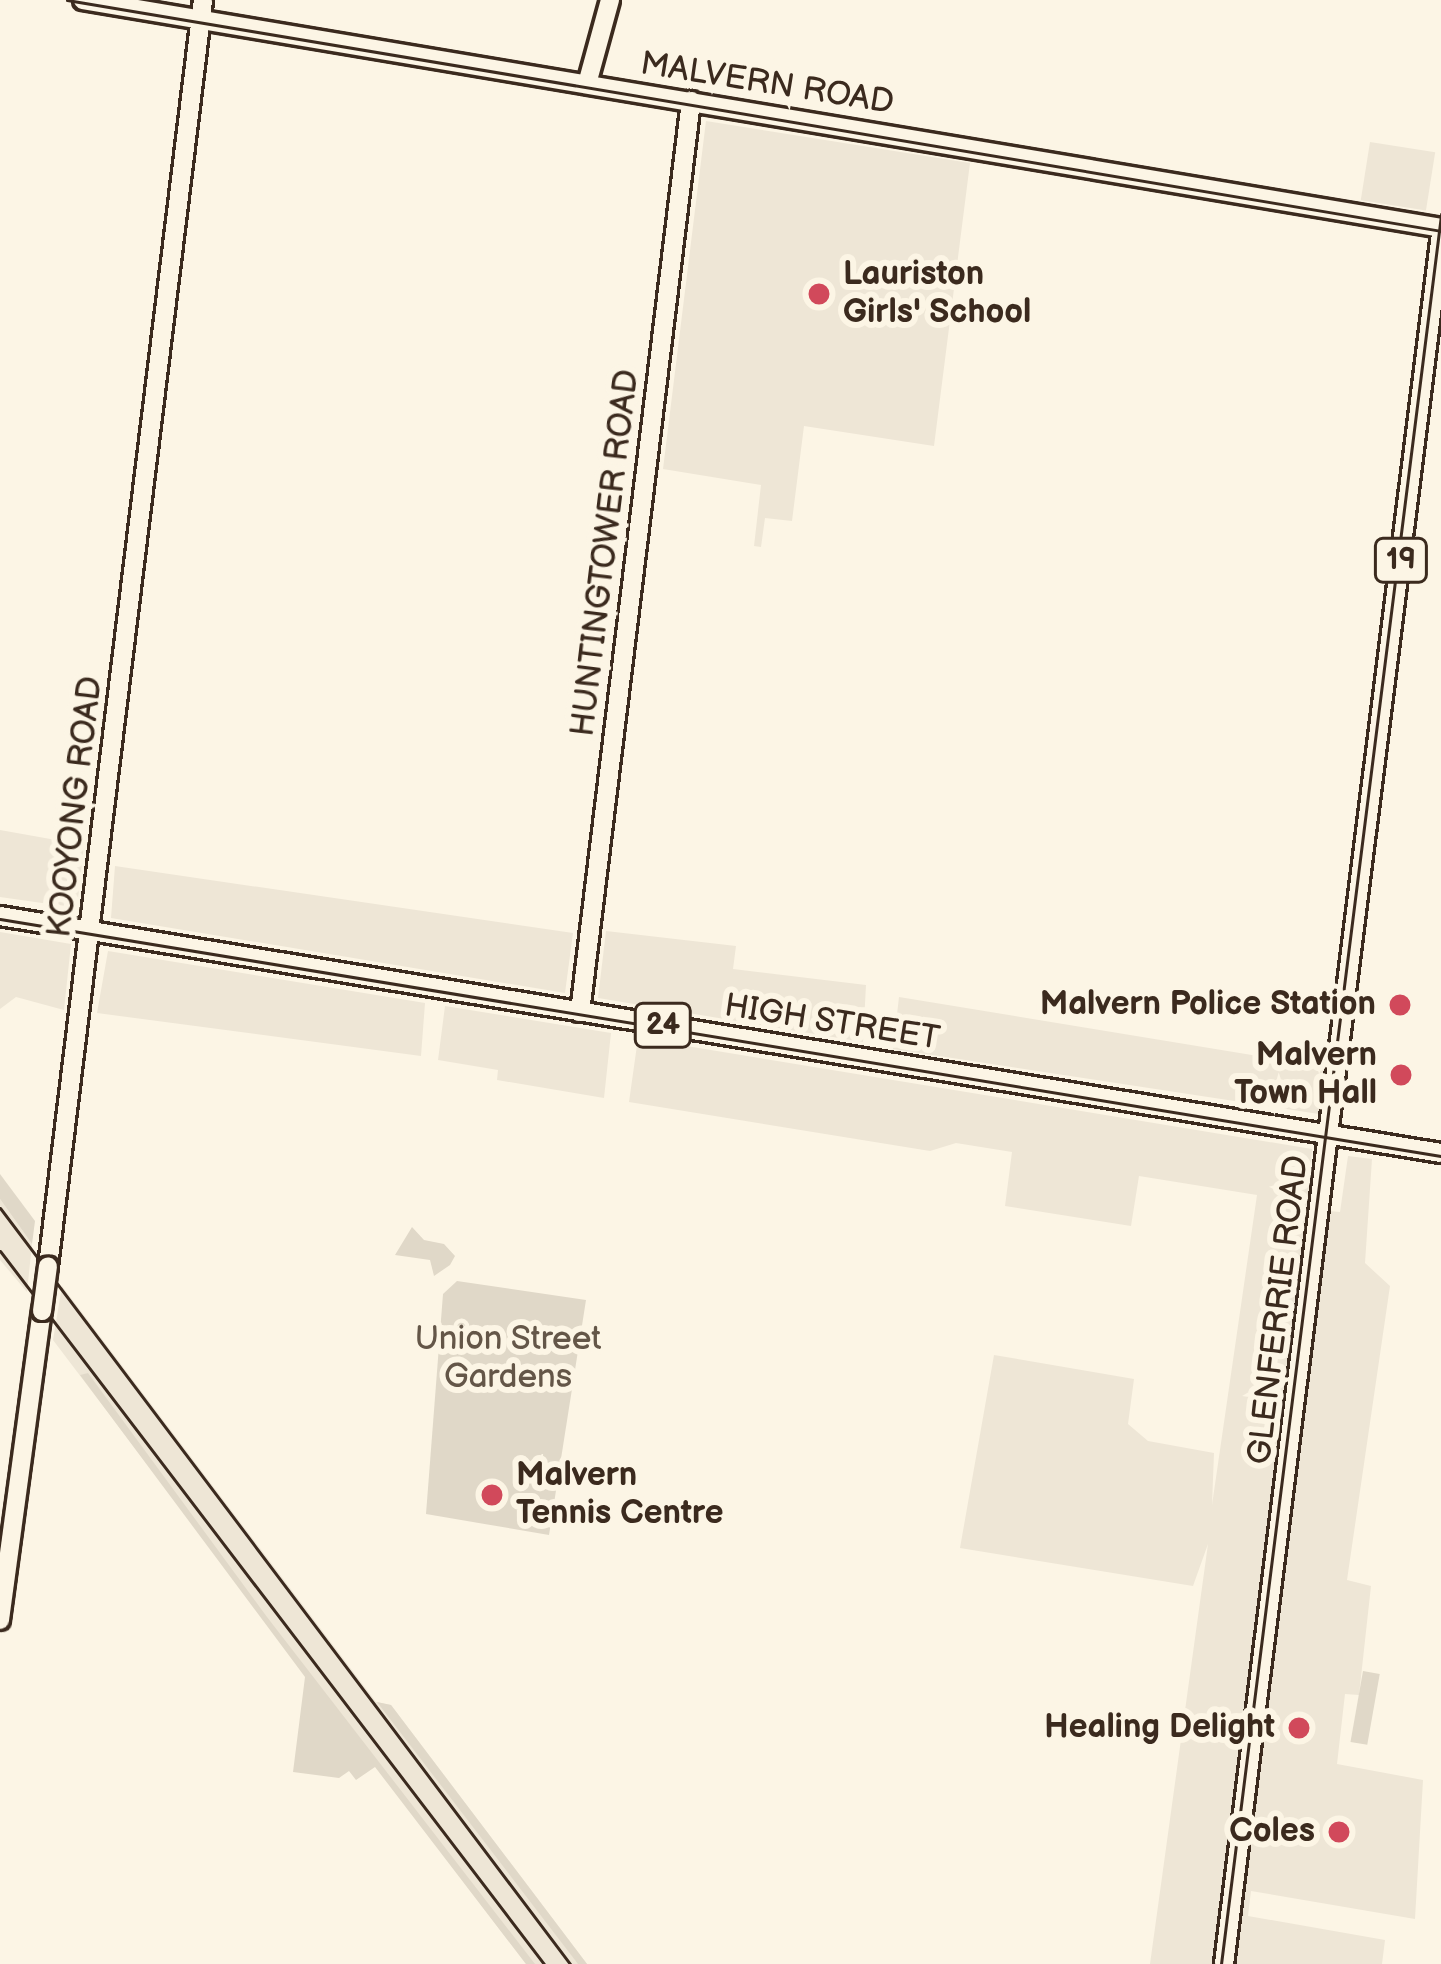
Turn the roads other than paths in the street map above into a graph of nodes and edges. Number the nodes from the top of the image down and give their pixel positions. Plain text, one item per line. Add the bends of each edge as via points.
1 (83, 0) edge
2 (610, 0) edge
3 (202, 10) edge
4 (592, 85) junction
5 (692, 101) junction
6 (1441, 231) edge
7 (0, 916) edge
8 (91, 932) junction
9 (580, 1012) junction
10 (1333, 1135) junction
11 (1441, 1153) edge
12 (0, 1620) edge
13 (1224, 1964) edge

1 - 3 main road, MALVERN ROAD
2 - 4 main road
3 - 4 main road, MALVERN ROAD
3 - 8 main road, KOOYONG ROAD
4 - 5 main road, MALVERN ROAD
5 - 6 main road, MALVERN ROAD
5 - 9 main road, HUNTINGTOWER ROAD
6 - 10 main road, GLENFERRIE ROAD / 19
7 - 8 main road, HIGH STREET / 24
8 - 9 main road, HIGH STREET / 24
8 - 12 main road, KOOYONG ROAD, bridge
9 - 10 main road, HIGH STREET / 24
10 - 11 main road, HIGH STREET / 24
10 - 13 main road, GLENFERRIE ROAD / 19

